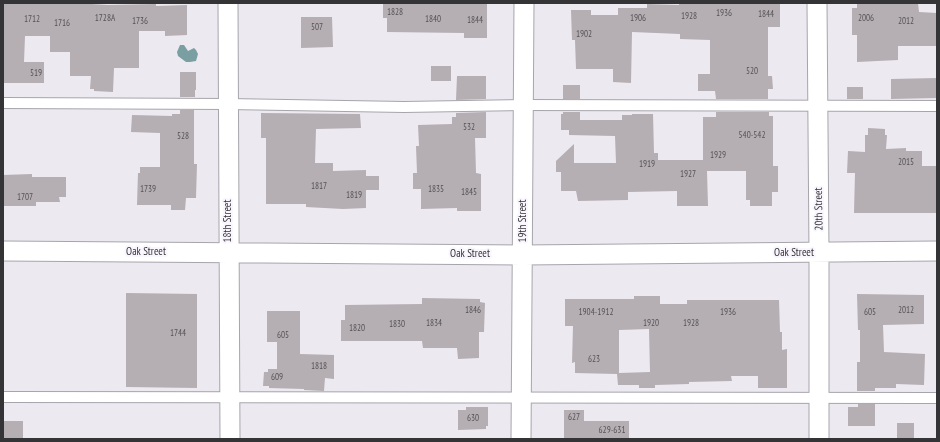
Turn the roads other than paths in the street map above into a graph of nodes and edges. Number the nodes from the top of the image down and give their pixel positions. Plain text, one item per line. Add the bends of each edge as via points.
1 (228, 3) edge
2 (524, 3) edge
3 (817, 3) edge
4 (3, 103) edge
5 (228, 104) junction
6 (524, 105) junction
7 (818, 106) junction
8 (937, 106) edge
9 (3, 251) edge
10 (937, 251) edge
11 (228, 253) junction
12 (819, 253) junction
13 (523, 255) junction
14 (3, 398) edge
15 (230, 398) junction
16 (521, 398) junction
17 (819, 398) junction
18 (937, 398) edge
19 (230, 439) edge
20 (521, 439) edge
21 (819, 439) edge

1 - 5 street, 18th Street
2 - 6 street, 19th Street
3 - 7 street, 20th Street
4 - 5 lane
5 - 6 lane via 404,107
5 - 11 street, 18th Street
6 - 7 lane
6 - 13 street, 19th Street
7 - 8 lane
7 - 12 street, 20th Street
9 - 11 street, Oak Street
10 - 12 street, Oak Street
11 - 13 street, Oak Street
11 - 15 street, 18th Street
12 - 13 street, Oak Street
12 - 17 street, 20th Street
13 - 16 street, 19th Street
14 - 15 lane
15 - 16 lane
15 - 19 street, 18th Street
16 - 17 lane
16 - 20 street, 19th Street
17 - 18 lane
17 - 21 street, 20th Street

